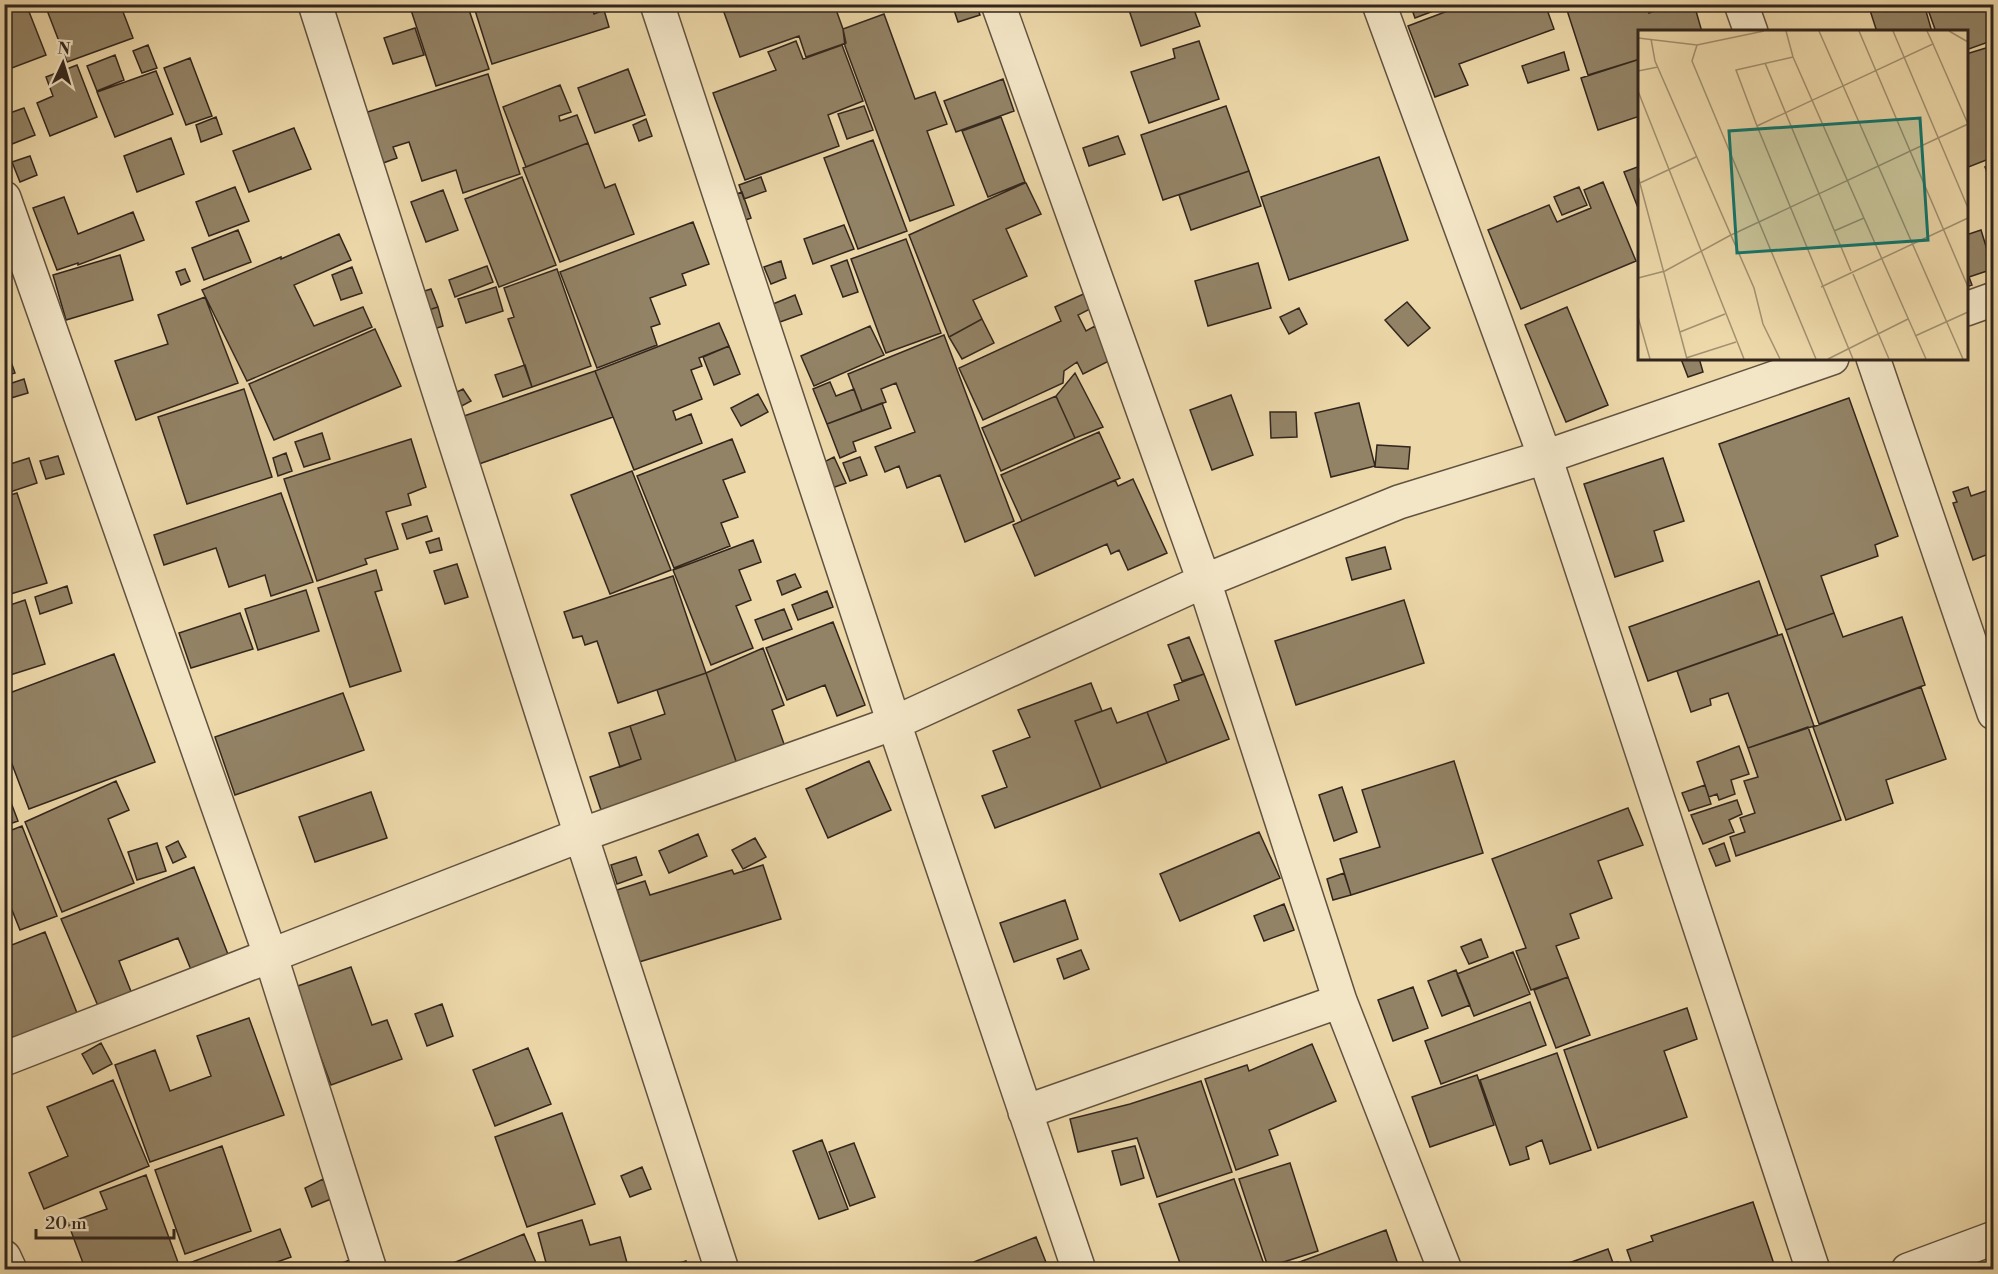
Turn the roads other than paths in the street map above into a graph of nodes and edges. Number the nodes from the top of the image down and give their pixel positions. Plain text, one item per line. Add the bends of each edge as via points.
1 (315, 4) edge
2 (657, 4) edge
3 (998, 4) edge
4 (1379, 4) edge
5 (1741, 4) edge
6 (1750, 30) edge
7 (4, 198) edge
8 (1994, 299) edge
9 (1968, 308) edge
10 (1826, 360) edge
11 (1874, 360) edge
12 (1545, 458) junction
13 (1204, 581) junction
14 (1994, 713) edge
15 (894, 723) junction
16 (581, 835) junction
17 (270, 954) junction
18 (1340, 1001) junction
19 (4, 1059) edge
20 (1025, 1112) junction
21 (1994, 1238) edge
22 (4, 1257) edge
23 (10, 1269) edge
24 (370, 1269) edge
25 (722, 1269) edge
26 (1079, 1269) edge
27 (1445, 1269) edge
28 (1814, 1269) edge
29 (1908, 1269) edge

1 - 16 street
2 - 15 street
3 - 13 street
4 - 12 street
5 - 6 street
7 - 17 street
8 - 9 street
10 - 12 street
11 - 14 street
12 - 13 street via 1399,502
12 - 28 street
13 - 15 street
13 - 18 street
15 - 16 street
15 - 20 street
16 - 17 street
16 - 25 street
17 - 19 street
17 - 24 street
18 - 20 street
18 - 27 street
20 - 26 street
21 - 29 street
22 - 23 street

